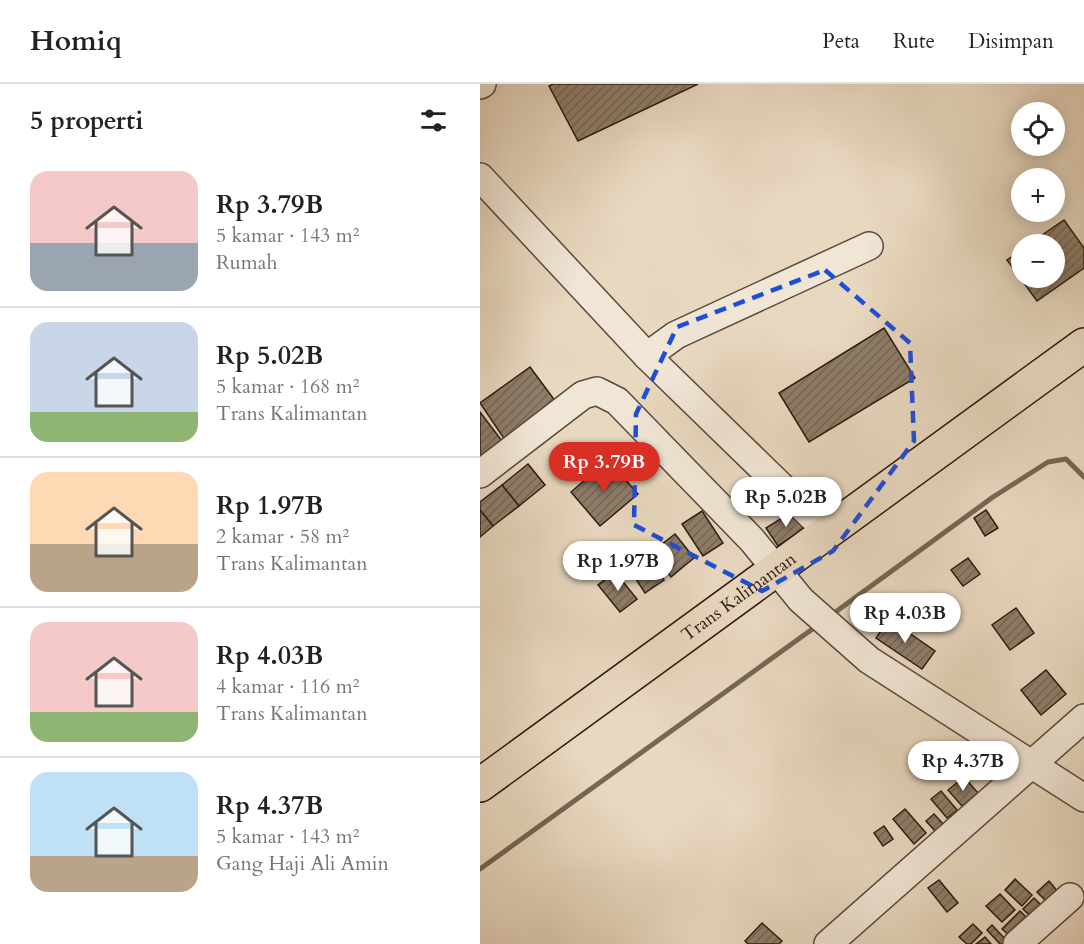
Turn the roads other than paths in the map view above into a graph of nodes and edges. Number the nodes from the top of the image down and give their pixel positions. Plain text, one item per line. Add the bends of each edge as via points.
1 (485, 191) edge
2 (869, 246) dead end
3 (1084, 345) edge
4 (647, 356) junction
5 (480, 474) edge
6 (828, 532) junction
7 (776, 571) junction
8 (1084, 718) edge
9 (1030, 763) junction
10 (480, 785) edge
11 (1084, 798) edge
12 (1070, 897) dead end
13 (828, 944) edge
14 (1017, 944) edge

1 - 4 street
2 - 4 street via 676,335
3 - 6 highway, Trans Kalimantan
4 - 6 street
5 - 7 street via 583,395 597,391 617,400 752,540
6 - 7 highway, Trans Kalimantan
7 - 9 street via 821,619 869,660
7 - 10 highway, Trans Kalimantan
8 - 9 street
9 - 11 street
9 - 13 street
12 - 14 street

